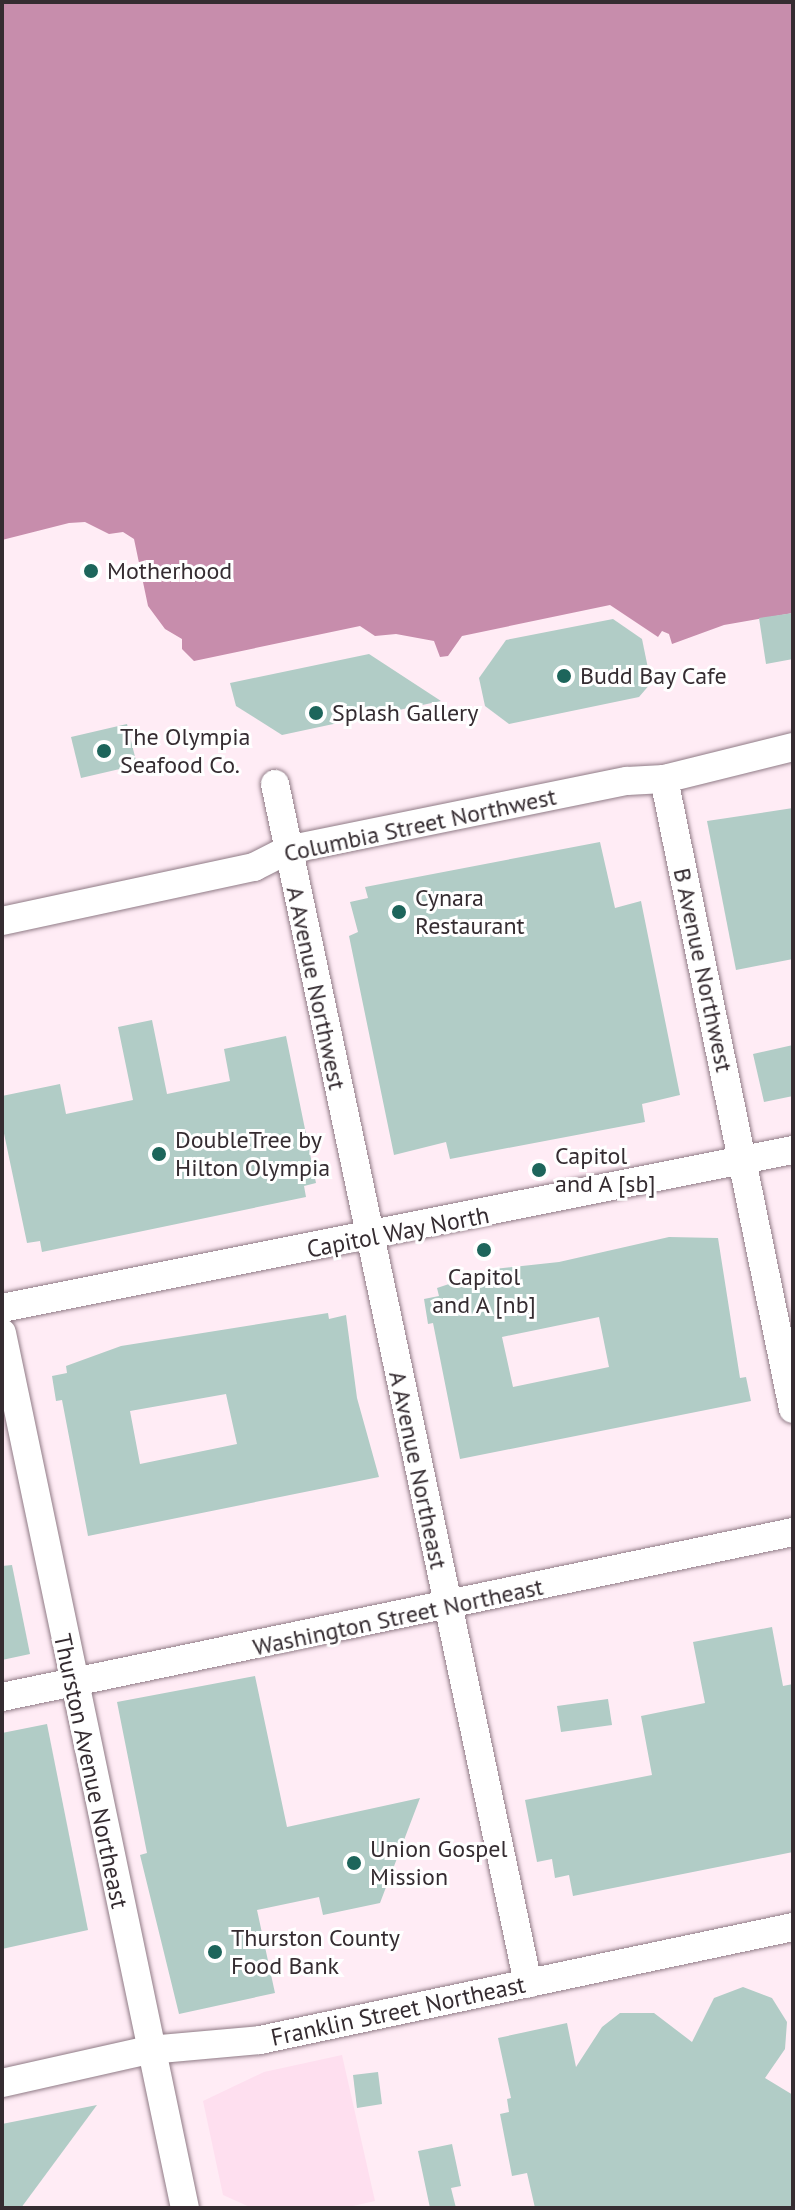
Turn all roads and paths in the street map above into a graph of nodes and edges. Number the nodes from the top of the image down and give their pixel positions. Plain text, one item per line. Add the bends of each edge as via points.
1 (793, 747) edge
2 (664, 779) junction
3 (275, 784) dead end
4 (287, 850) junction
5 (2, 921) edge
6 (793, 1150) edge
7 (743, 1162) junction
8 (369, 1238) junction
9 (2, 1308) edge
10 (2, 1333) edge
11 (793, 1409) edge
12 (793, 1532) edge
13 (447, 1608) junction
14 (72, 1682) junction
15 (2, 1697) edge
16 (793, 1927) edge
17 (528, 1984) junction
18 (149, 2050) junction
19 (2, 2083) edge
20 (185, 2208) edge

1 - 2 street, Columbia Street Northwest
2 - 4 street, Columbia Street Northwest via 627,781
2 - 7 street, B Avenue Northwest
3 - 4 street, A Avenue Northwest
4 - 5 street, Columbia Street Northwest via 254,867
4 - 8 street, A Avenue Northwest
6 - 7 street, Capitol Way North
7 - 8 street, Capitol Way North
7 - 11 street, B Avenue Northwest
8 - 9 street, Capitol Way North
8 - 13 street, A Avenue Northeast
10 - 14 street, Thurston Avenue Northeast
12 - 13 street, Washington Street Northeast
13 - 14 street, Washington Street Northeast
13 - 17 street, A Avenue Northeast
14 - 15 street, Washington Street Northeast
14 - 18 street, Thurston Avenue Northeast
16 - 17 street, Franklin Street Northeast
17 - 18 street, Franklin Street Northeast via 260,2040
18 - 19 street, Franklin Street Northeast
18 - 20 street, Thurston Avenue Northeast

